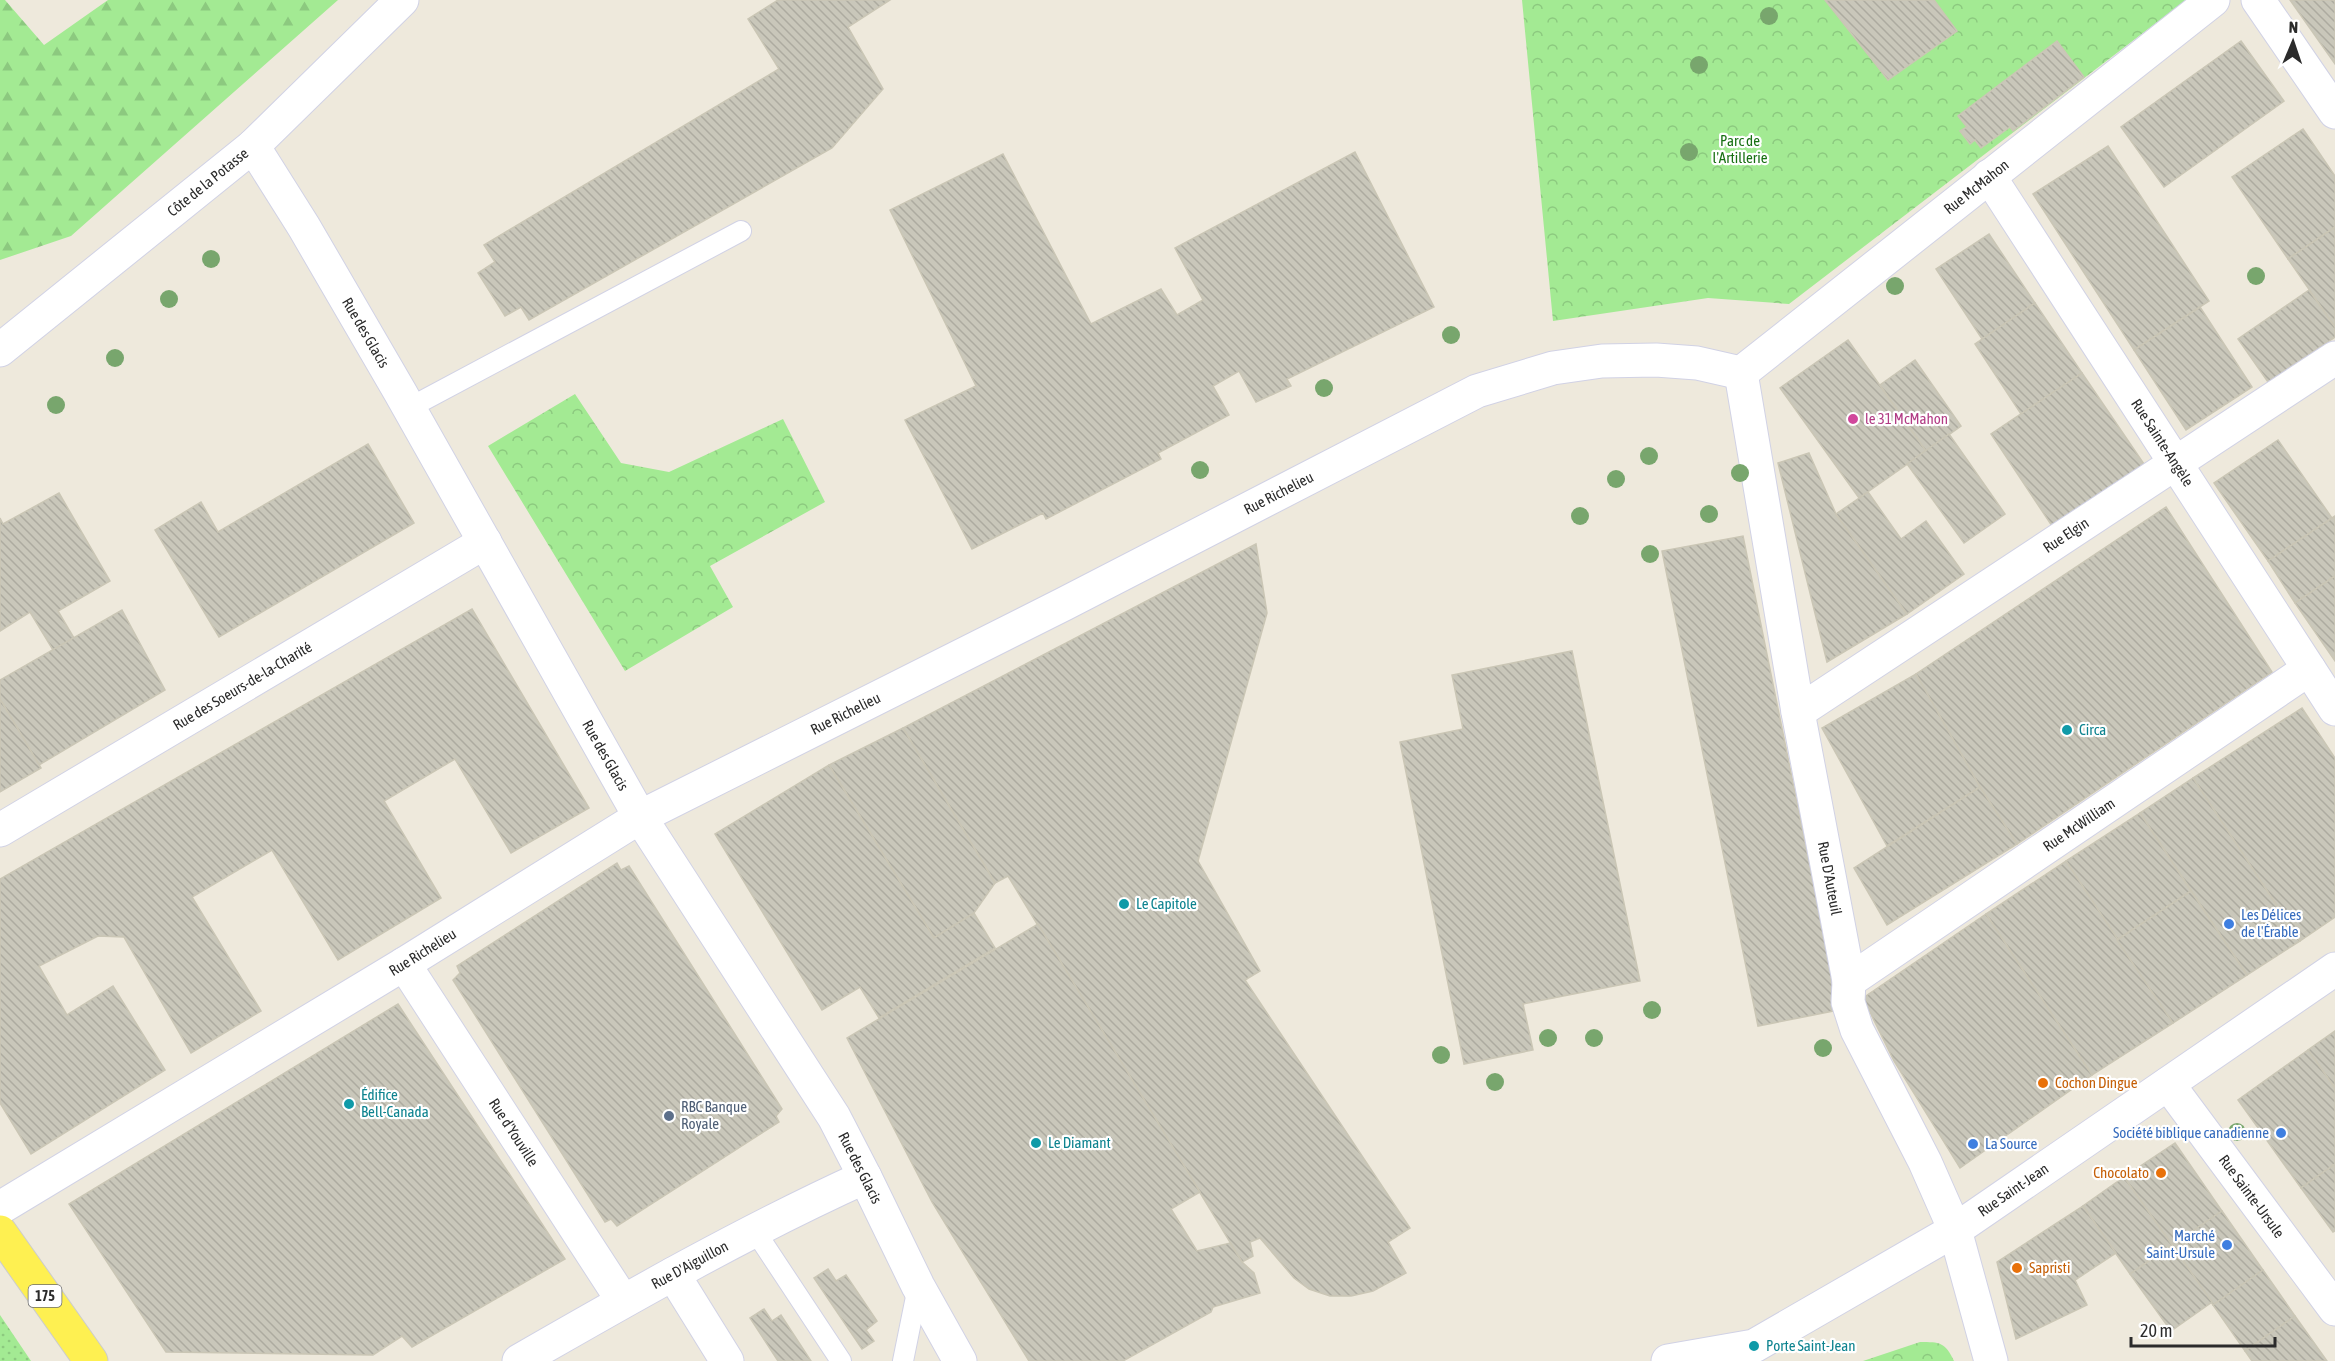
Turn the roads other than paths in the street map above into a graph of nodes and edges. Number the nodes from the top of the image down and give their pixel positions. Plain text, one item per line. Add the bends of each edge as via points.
1 (402, 0) edge
2 (2213, 0) edge
3 (2258, 0) edge
4 (2335, 112) edge
5 (253, 146) junction
6 (1989, 176) junction
7 (741, 231) dead end
8 (0, 350) edge
9 (2335, 358) edge
10 (1742, 374) junction
11 (409, 408) junction
12 (2176, 462) junction
13 (485, 542) junction
14 (2309, 669) junction
15 (2335, 709) edge
16 (1798, 711) junction
17 (640, 817) junction
18 (0, 830) edge
19 (404, 964) junction
20 (2335, 969) edge
21 (1849, 981) junction
22 (2168, 1084) junction
23 (865, 1177) junction
24 (0, 1208) edge
25 (1955, 1230) junction
26 (755, 1231) junction
27 (0, 1232) edge
28 (673, 1274) junction
29 (918, 1286) junction
30 (623, 1301) junction
31 (2335, 1309) edge
32 (91, 1361) edge
33 (519, 1361) edge
34 (727, 1361) edge
35 (841, 1361) edge
36 (903, 1361) edge
37 (960, 1361) edge
38 (1668, 1361) edge
39 (1991, 1361) edge

1 - 5 street, Côte de la Potasse
2 - 6 street, Rue McMahon
3 - 4 street
5 - 8 street, Côte de la Potasse
5 - 11 street, Rue des Glacis
6 - 10 street, Rue McMahon
6 - 12 street, Rue Sainte-Angèle
7 - 11 lane
9 - 12 street, Rue Elgin
10 - 16 street, Rue D'Auteuil
10 - 17 street, Rue Richelieu via 1697,363 1602,361 1552,368 1477,391
11 - 13 street, Rue des Glacis
12 - 14 street, Rue Sainte-Angèle
12 - 16 street, Rue Elgin
13 - 17 street, Rue des Glacis
13 - 18 street, Rue des Soeurs-de-la-Charité
14 - 15 street, Rue Sainte-Angèle
14 - 21 street, Rue McWilliam
16 - 21 street, Rue D'Auteuil
17 - 19 street, Rue Richelieu
17 - 23 street, Rue des Glacis via 834,1117
19 - 24 street, Rue Richelieu
19 - 30 street, Rue d'Youville
20 - 22 street, Rue Saint-Jean
21 - 25 street, Rue D'Auteuil via 1848,1002 1857,1030
22 - 25 street, Rue Saint-Jean
22 - 31 street, Rue Sainte-Ursule
23 - 26 street, Rue D'Aiguillon
23 - 29 street, Rue des Glacis
25 - 38 street, Rue Saint-Jean via 1754,1346
25 - 39 street, Rue D'Auteuil
26 - 28 street, Rue D'Aiguillon
26 - 35 lane
27 - 32 main road, 175
28 - 30 street, Rue D'Aiguillon
28 - 34 street
29 - 36 lane
29 - 37 street, Rue des Glacis
30 - 33 street, Rue D'Aiguillon

